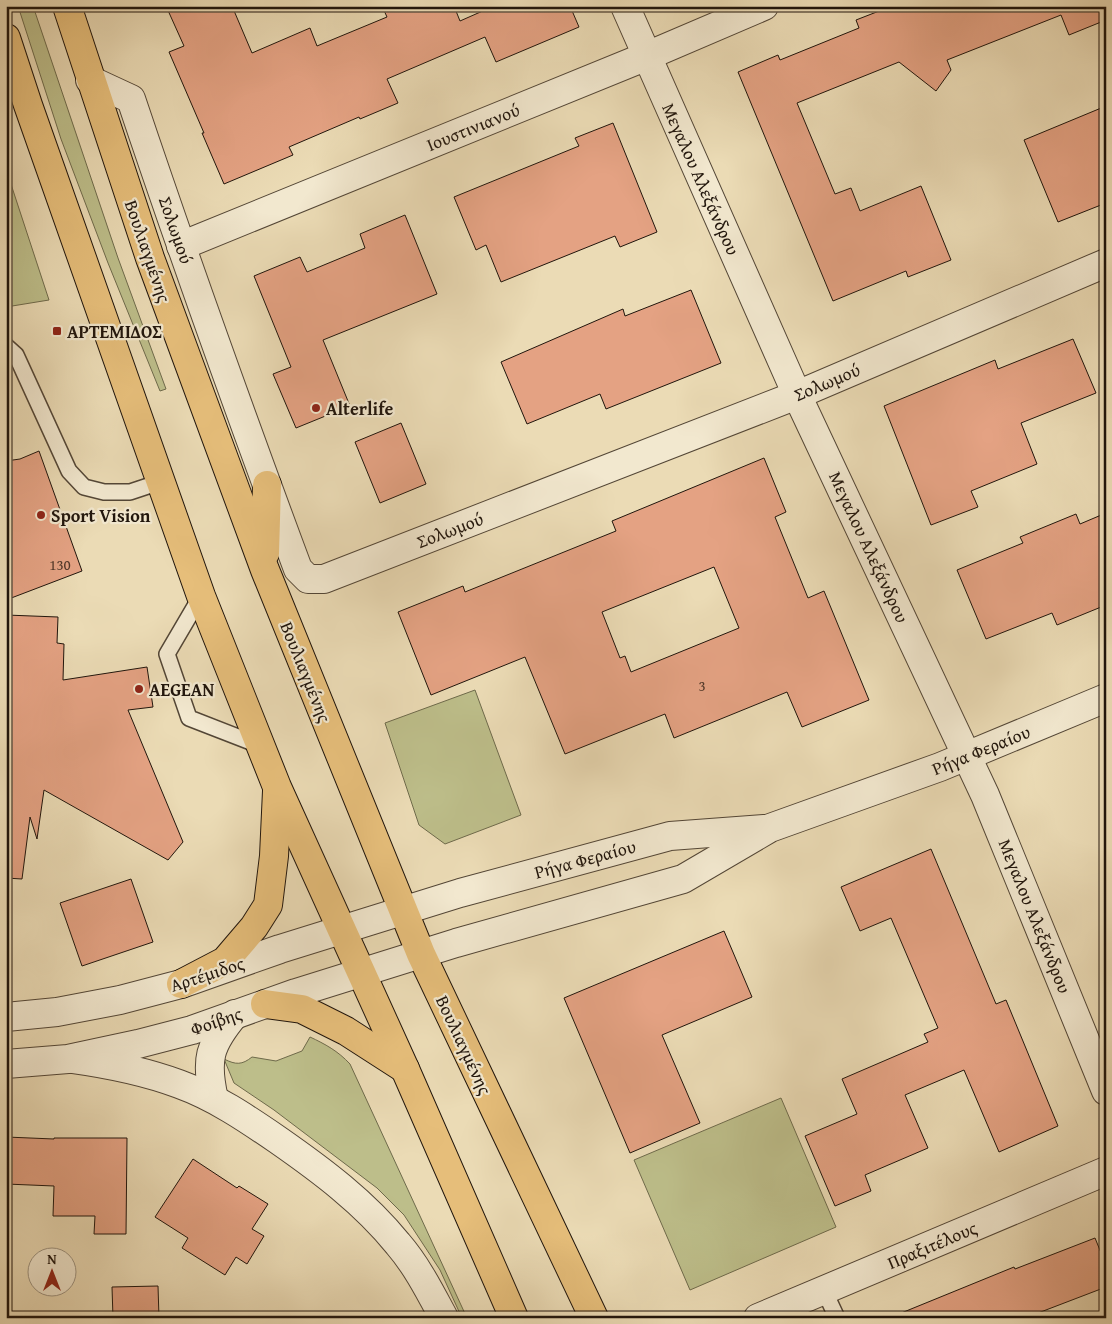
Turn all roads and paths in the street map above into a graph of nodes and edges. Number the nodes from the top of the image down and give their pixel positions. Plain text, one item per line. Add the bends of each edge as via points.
1 (67, 6) edge
2 (624, 6) edge
3 (764, 6) edge
4 (6, 38) edge
5 (647, 56) junction
6 (90, 80) junction
7 (181, 246) junction
8 (1106, 263) edge
9 (6, 346) edge
10 (797, 395) junction
11 (160, 482) junction
12 (267, 485) junction
13 (265, 570) junction
14 (200, 596) junction
15 (1106, 698) edge
16 (261, 746) junction
17 (967, 756) junction
18 (278, 787) junction
19 (770, 828) junction
20 (403, 911) junction
21 (342, 930) junction
22 (421, 954) junction
23 (362, 972) junction
24 (181, 984) junction
25 (265, 1004) junction
26 (235, 1014) junction
27 (6, 1017) edge
28 (68, 1058) junction
29 (6, 1064) edge
30 (405, 1068) junction
31 (1106, 1091) edge
32 (214, 1099) junction
33 (1106, 1171) edge
34 (824, 1290) junction
35 (444, 1318) edge
36 (514, 1318) edge
37 (594, 1318) edge
38 (758, 1318) edge
39 (837, 1318) edge

1 - 6 main road, Βουλιαγμένης
2 - 5 street, Μεγαλου Αλεξάνδρου
3 - 5 street, Ιουστινιανού
4 - 11 main road
5 - 7 street, Ιουστινιανού
5 - 10 street, Μεγαλου Αλεξάνδρου
6 - 7 street, Σολωμού via 131,100
6 - 13 main road, Βουλιαγμένης via 150,258
7 - 12 street, Σολωμού
8 - 10 street, Σολωμού
9 - 11 lane via 16,355 69,471 84,487 104,492 130,492
10 - 12 street, Σολωμού via 324,579 308,579 298,569
10 - 17 street, Μεγαλου Αλεξάνδρου
11 - 14 main road
12 - 13 main road
13 - 20 main road, Βουλιαγμένης
14 - 16 main road
14 - 16 lane via 167,654 189,718
15 - 17 street, Ρήγα Φεραίου
16 - 18 main road
17 - 19 street, Ρήγα Φεραίου
17 - 31 street, Μεγαλου Αλεξάνδρου
18 - 21 main road
18 - 24 main road via 268,905 225,962
19 - 20 street, Ρήγα Φεραίου via 670,836
19 - 22 street, Ρήγα Φεραίου via 683,879
20 - 21 street, Αρτέμιδος
20 - 22 main road, Βουλιαγμένης
21 - 23 main road
21 - 24 street, Αρτέμιδος
22 - 23 street, Φοίβης
22 - 37 main road, Βουλιαγμένης
23 - 25 street, Φοίβης
23 - 30 main road
24 - 27 street, Αρτέμιδος via 57,1012
25 - 26 street, Φοίβης
25 - 30 main road via 302,1009 346,1031
26 - 28 street, Φοίβης via 138,1044
26 - 32 street via 220,1032 211,1054 209,1076
28 - 29 street, Φοίβης
28 - 32 street via 143,1072
30 - 36 main road
32 - 35 street via 308,1161 378,1221 423,1279
33 - 34 street, Πραξιτέλους
34 - 38 street, Πραξιτέλους
34 - 39 lane

